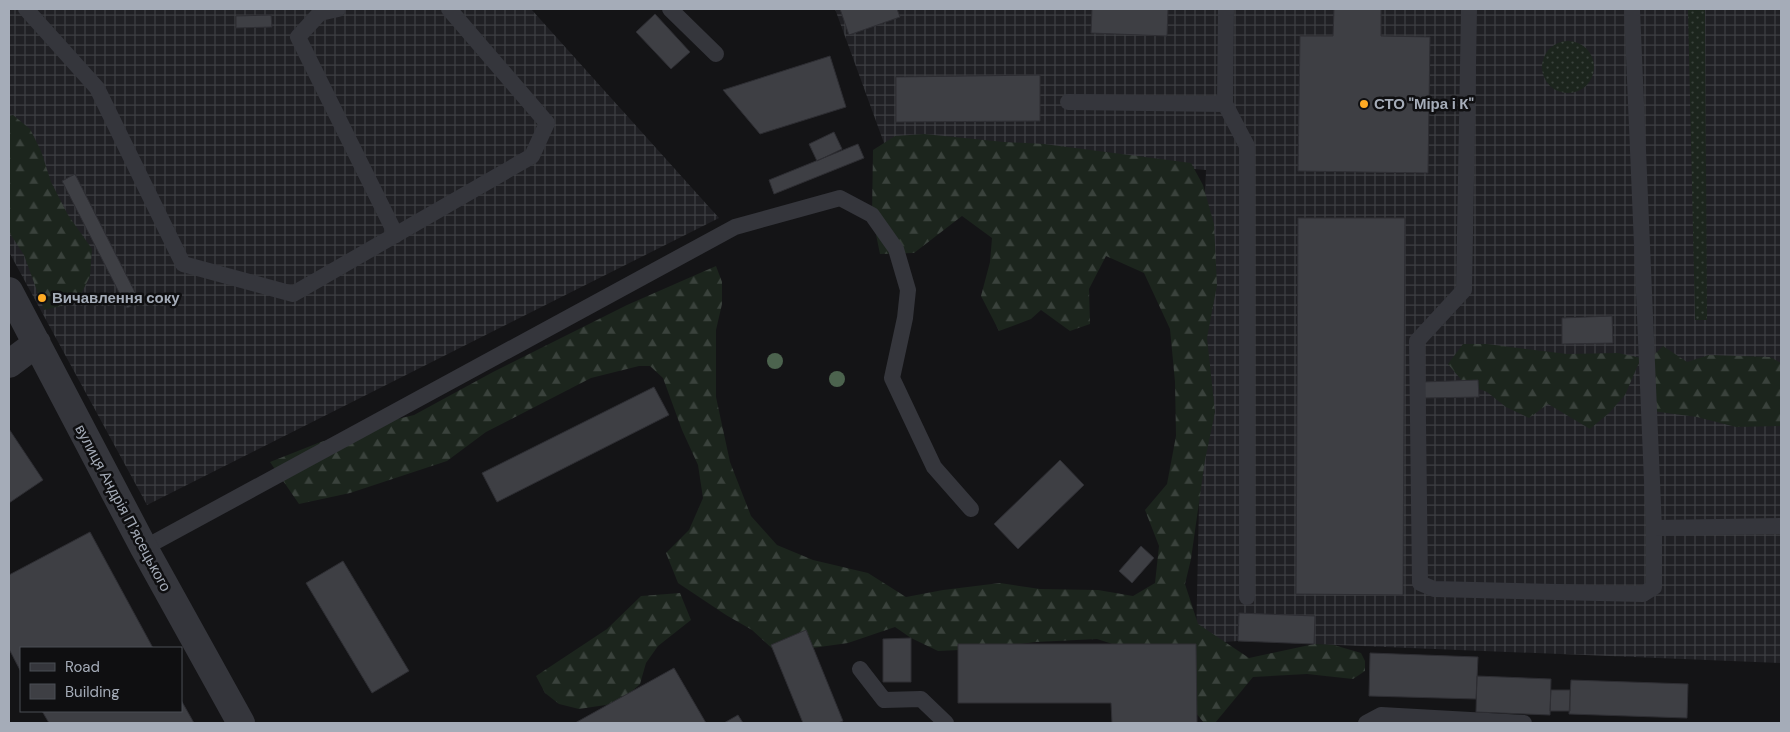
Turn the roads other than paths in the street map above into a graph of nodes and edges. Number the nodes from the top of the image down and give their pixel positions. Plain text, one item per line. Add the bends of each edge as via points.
1 (26, 9) edge
2 (338, 9) edge
3 (449, 9) edge
4 (670, 9) edge
5 (1226, 9) edge
6 (1469, 9) edge
7 (1632, 9) edge
8 (716, 54) dead end
9 (1068, 102) dead end
10 (1225, 104) junction
11 (396, 235) junction
12 (9, 291) edge
13 (37, 343) junction
14 (9, 364) edge
15 (971, 509) dead end
16 (1781, 526) edge
17 (1654, 528) junction
18 (144, 548) junction
19 (1248, 597) dead end
20 (860, 669) dead end
21 (241, 723) edge
22 (946, 723) edge
23 (1366, 723) edge
24 (1524, 723) edge

1 - 11 lane via 97,88 183,264 293,294
2 - 11 lane via 320,13 298,37
3 - 11 lane via 547,123 532,156
4 - 8 lane
5 - 10 lane
6 - 17 lane via 1464,290 1417,341 1420,583 1434,589 1643,594 1654,586
7 - 17 lane
9 - 10 lane
10 - 19 lane via 1247,146
12 - 13 street, вулиця Андрія Пʼясецького
13 - 14 street
13 - 18 street, вулиця Андрія Пʼясецького
15 - 18 lane via 934,467 892,378 908,290 896,249 872,215 840,198 735,227
16 - 17 lane
18 - 21 street, вулиця Андрія Пʼясецького
20 - 22 lane via 884,700 922,699
23 - 24 lane via 1381,715

